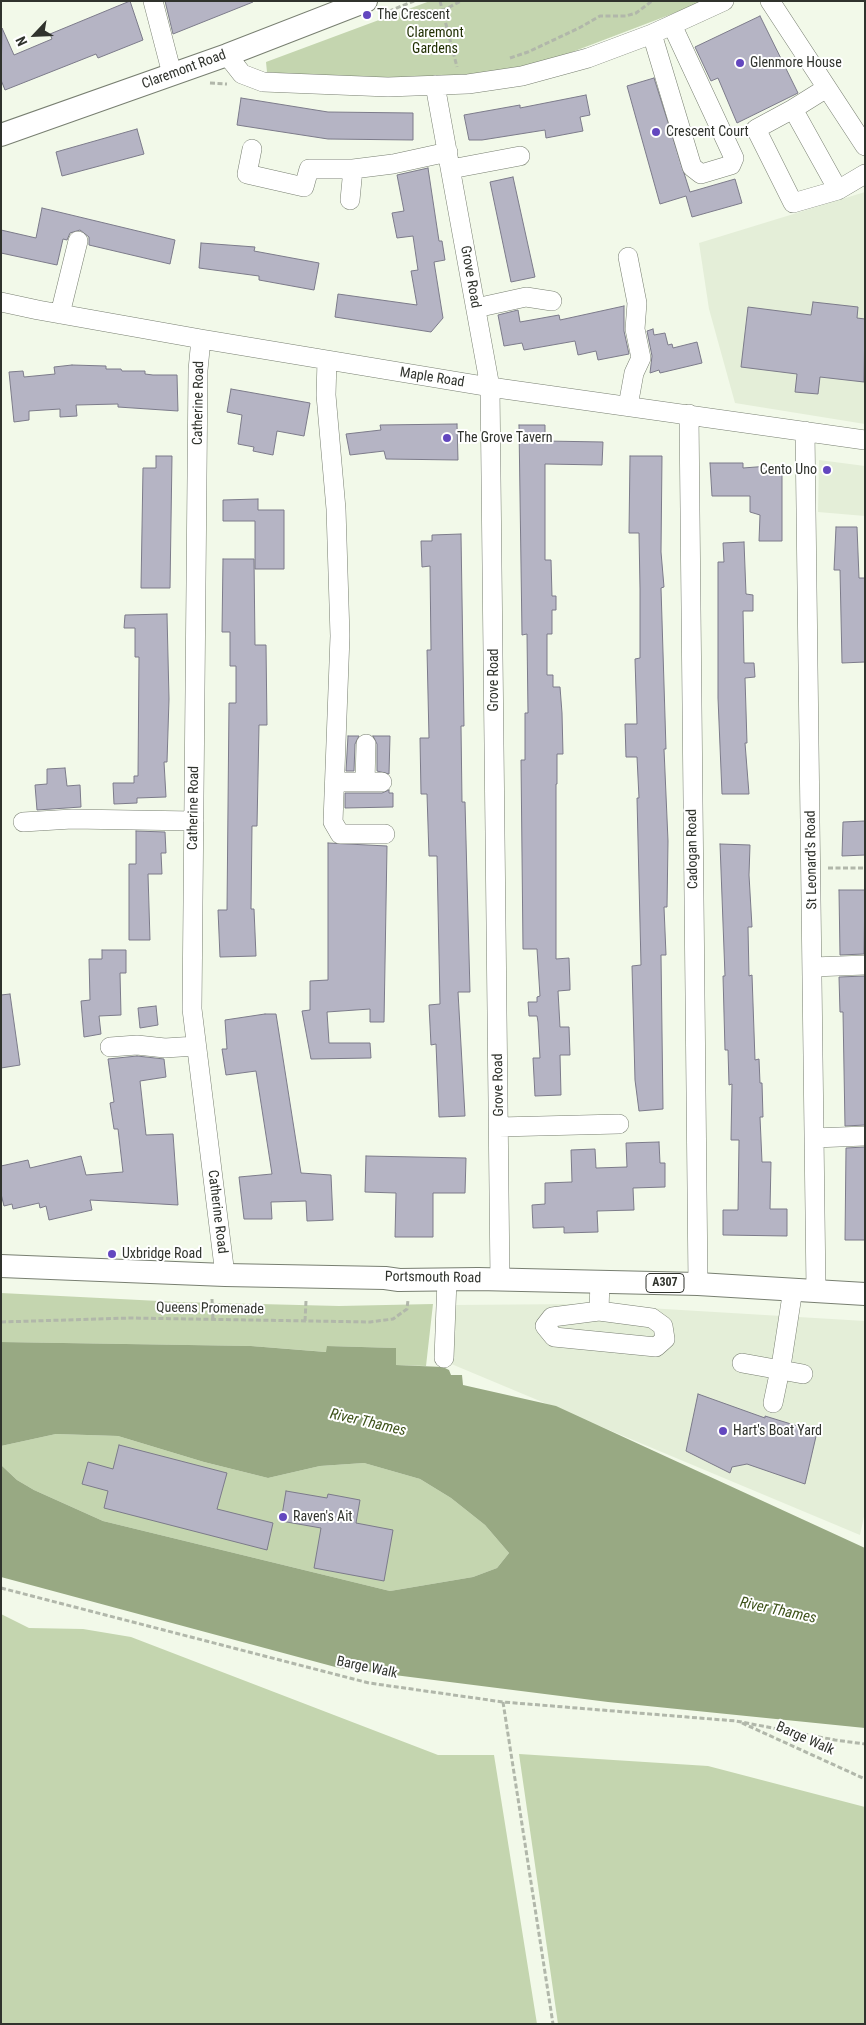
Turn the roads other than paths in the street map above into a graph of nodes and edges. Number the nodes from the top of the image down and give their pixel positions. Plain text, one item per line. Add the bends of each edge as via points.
1 (153, 1) edge
2 (366, 1) edge
3 (724, 1) edge
4 (770, 1) edge
5 (672, 25) junction
6 (652, 34) junction
7 (227, 55) junction
8 (172, 74) junction
9 (435, 85) junction
10 (825, 88) junction
11 (793, 108) junction
12 (1, 135) edge
13 (865, 146) edge
14 (252, 149) dead end
15 (520, 156) dead end
16 (449, 161) junction
17 (354, 169) junction
18 (865, 174) edge
19 (838, 190) junction
20 (350, 200) dead end
21 (78, 240) dead end
22 (628, 258) dead end
23 (552, 301) dead end
24 (1, 302) edge
25 (476, 308) junction
26 (60, 314) junction
27 (201, 339) junction
28 (328, 360) junction
29 (490, 387) junction
30 (628, 406) junction
31 (689, 414) junction
32 (805, 431) junction
33 (865, 440) edge
34 (366, 744) dead end
35 (334, 782) junction
36 (194, 821) junction
37 (23, 822) dead end
38 (385, 834) dead end
39 (865, 965) edge
40 (812, 967) junction
41 (196, 1046) junction
42 (110, 1047) dead end
43 (619, 1124) dead end
44 (499, 1126) junction
45 (865, 1136) edge
46 (814, 1138) junction
47 (1, 1266) edge
48 (225, 1275) junction
49 (448, 1280) junction
50 (500, 1280) junction
51 (600, 1281) junction
52 (698, 1284) junction
53 (792, 1289) junction
54 (816, 1290) junction
55 (865, 1294) edge
56 (599, 1311) junction
57 (444, 1358) dead end
58 (742, 1363) dead end
59 (780, 1370) junction
60 (802, 1374) dead end
61 (773, 1403) dead end

1 - 8 street
2 - 7 main road, Claremont Road
3 - 5 street
4 - 10 street
5 - 6 street
5 - 6 street via 734,158 730,165 701,174 692,167
6 - 9 street via 588,58 522,76
7 - 8 main road, Claremont Road
7 - 9 street via 242,74 263,82 388,87
8 - 12 main road, Claremont Road
9 - 16 street, Grove Road
10 - 11 street
10 - 13 street
11 - 19 street
11 - 19 street via 756,130 793,203
14 - 17 street via 247,174 304,187 309,169
15 - 16 street
16 - 17 street
16 - 25 street, Grove Road
17 - 20 street
18 - 19 street
21 - 26 street
22 - 30 street via 638,303 636,329 641,358 634,373
23 - 25 street via 526,297
24 - 26 street, Maple Road
25 - 29 street, Grove Road
26 - 27 street, Maple Road
27 - 28 street, Maple Road
27 - 36 street, Catherine Road via 198,370
28 - 29 street, Maple Road
28 - 35 street via 326,395 336,510 340,636
29 - 30 street, Maple Road
29 - 44 street, Grove Road
30 - 31 street, Maple Road
31 - 32 street, Maple Road
31 - 52 street, Cadogan Road
32 - 33 street, Maple Road
32 - 40 street, St Leonard's Road
34 - 35 street via 373,782
35 - 38 street via 333,822 340,834
36 - 37 street via 72,819
36 - 41 street, Catherine Road via 192,1009
39 - 40 street
40 - 46 street, St Leonard's Road
41 - 42 street
41 - 48 street, Catherine Road
43 - 44 street
44 - 50 street, Grove Road
45 - 46 street
46 - 54 street, St Leonard's Road
47 - 48 main road, Portsmouth Road / A307
48 - 49 main road, Portsmouth Road / A307
49 - 50 main road, Portsmouth Road / A307
49 - 57 street
50 - 51 main road, Portsmouth Road / A307
51 - 52 main road, Portsmouth Road / A307
51 - 56 street
52 - 53 main road, Portsmouth Road / A307
53 - 54 main road, Portsmouth Road / A307
53 - 59 street
54 - 55 main road, Portsmouth Road / A307
56 - 56 street via 652,1318 663,1326 665,1339 656,1347 554,1337 545,1326 552,1317
58 - 59 street
59 - 60 street
59 - 61 street

